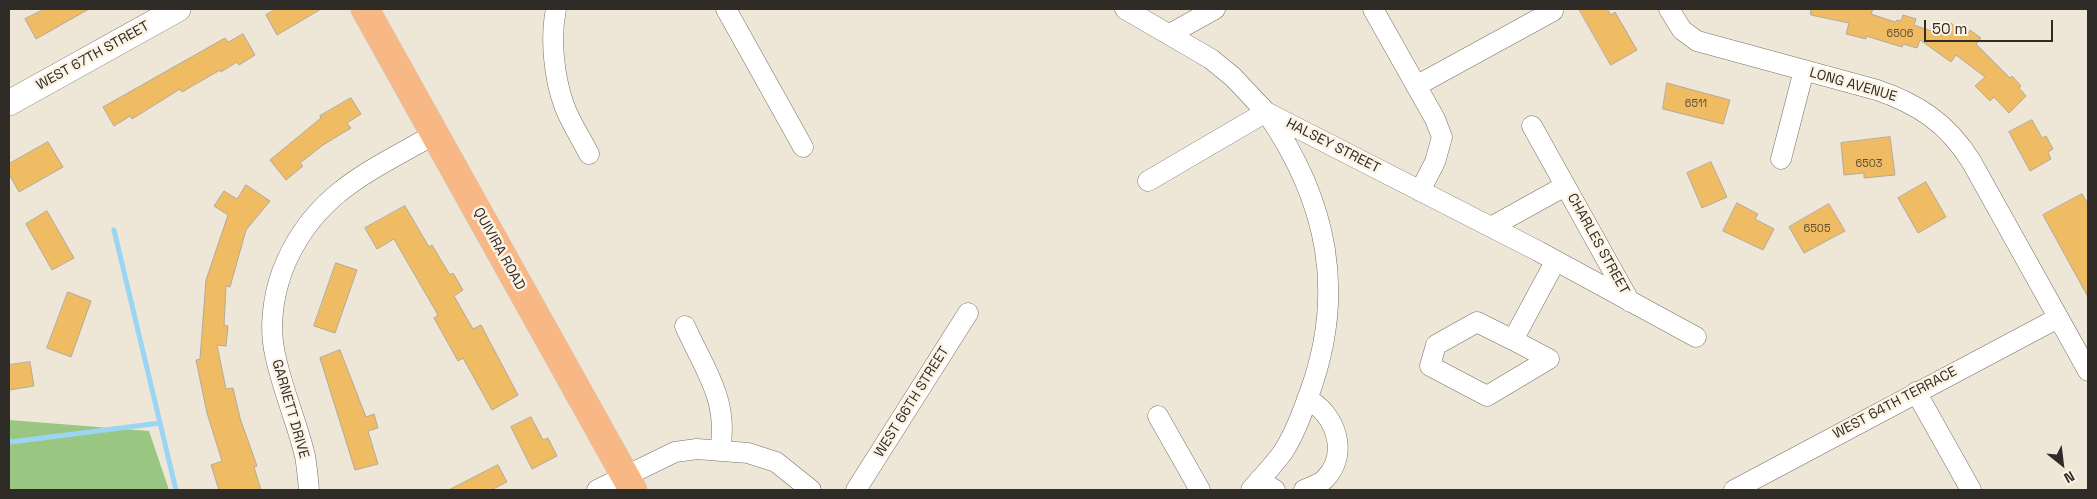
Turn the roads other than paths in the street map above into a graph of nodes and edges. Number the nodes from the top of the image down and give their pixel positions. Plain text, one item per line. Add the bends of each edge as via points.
1 (178, 9) edge
2 (365, 9) edge
3 (556, 9) edge
4 (726, 9) edge
5 (1125, 9) edge
6 (1215, 9) edge
7 (1373, 9) edge
8 (1669, 9) edge
9 (1553, 11) dead end
10 (1170, 34) junction
11 (1804, 70) junction
12 (1416, 86) junction
13 (9, 103) edge
14 (1266, 112) junction
15 (1532, 126) dead end
16 (435, 134) junction
17 (803, 147) dead end
18 (589, 154) dead end
19 (1781, 159) dead end
20 (1148, 181) dead end
21 (1565, 186) junction
22 (1420, 191) junction
23 (1491, 227) junction
24 (1555, 262) junction
25 (1630, 302) junction
26 (968, 313) dead end
27 (2058, 318) junction
28 (685, 326) dead end
29 (1696, 336) dead end
30 (1513, 340) junction
31 (2088, 371) edge
32 (1916, 392) junction
33 (1307, 399) junction
34 (1158, 416) dead end
35 (720, 451) junction
36 (629, 483) edge
37 (1262, 487) edge
38 (309, 490) edge
39 (596, 490) edge
40 (811, 490) edge
41 (856, 490) edge
42 (1200, 490) edge
43 (1304, 490) edge
44 (1734, 490) edge
45 (1971, 490) edge

1 - 13 street, WEST 67TH STREET
2 - 16 main road, QUIVIRA ROAD
3 - 18 street via 554,46 558,78 565,106
4 - 17 street
5 - 10 street, HALSEY STREET
6 - 10 street
7 - 12 street
8 - 11 street, LONG AVENUE via 1682,30 1697,41
9 - 12 street
10 - 14 street, HALSEY STREET via 1219,65
11 - 19 street
11 - 27 street, LONG AVENUE via 1895,96 1930,115 1966,154
12 - 22 street via 1442,137 1435,162
14 - 20 street
14 - 22 street, HALSEY STREET
14 - 33 street via 1288,143 1305,181 1314,204 1327,263 1328,306 1324,345
15 - 21 street, CHARLES STREET
16 - 36 main road, QUIVIRA ROAD
16 - 38 street, GARNETT DRIVE via 369,172 327,202 307,223 290,251 279,282 272,326 274,352 304,456
21 - 23 street, CHARLES STREET
21 - 25 street, CHARLES STREET
22 - 23 street, HALSEY STREET
23 - 24 street, HALSEY STREET
24 - 25 street, HALSEY STREET
24 - 30 street
25 - 29 street, HALSEY STREET
26 - 41 street, WEST 66TH STREET
27 - 31 street, LONG AVENUE
27 - 32 street, WEST 64TH TERRACE
28 - 35 street via 712,380 721,407 724,431
30 - 30 street via 1477,322 1436,345 1430,366 1487,396 1549,359
32 - 44 street, WEST 64TH TERRACE
32 - 45 street
33 - 37 street via 1295,432
33 - 43 street via 1328,416 1338,437 1335,462 1325,479
34 - 42 street
35 - 36 street via 697,449 675,452
35 - 40 street via 748,453 776,462
36 - 39 street

